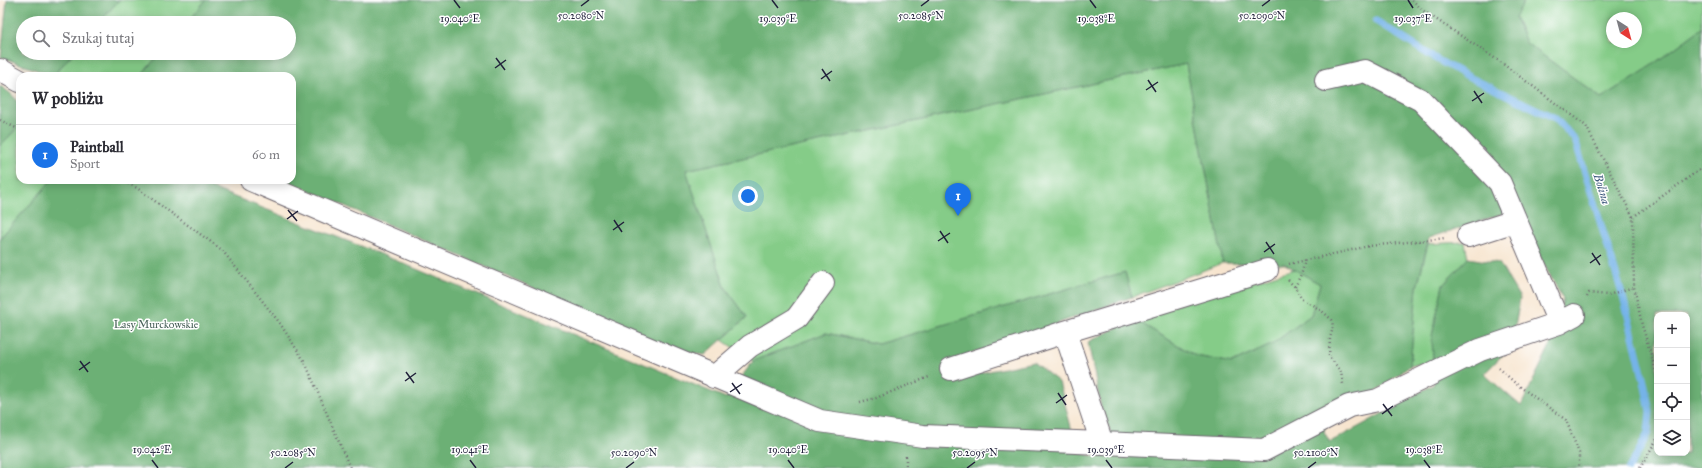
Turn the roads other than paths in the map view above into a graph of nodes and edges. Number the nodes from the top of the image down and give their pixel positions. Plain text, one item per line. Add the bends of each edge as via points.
1 (0, 70) edge
2 (16, 79) edge
3 (1326, 80) dead end
4 (260, 184) edge
5 (1515, 221) junction
6 (1468, 236) road end
7 (1267, 270) road end
8 (823, 283) dead end
9 (1065, 332) junction
10 (951, 369) road end
11 (714, 377) junction
12 (1102, 443) junction

1 - 2 lane
3 - 5 lane via 1365,71 1422,100 1500,183
4 - 11 lane
5 - 6 lane
5 - 12 lane via 1566,319 1480,350 1378,400 1349,406 1264,450
7 - 9 lane
8 - 11 lane via 797,318 750,346
9 - 10 lane
9 - 12 lane
11 - 12 lane via 820,421 923,436

